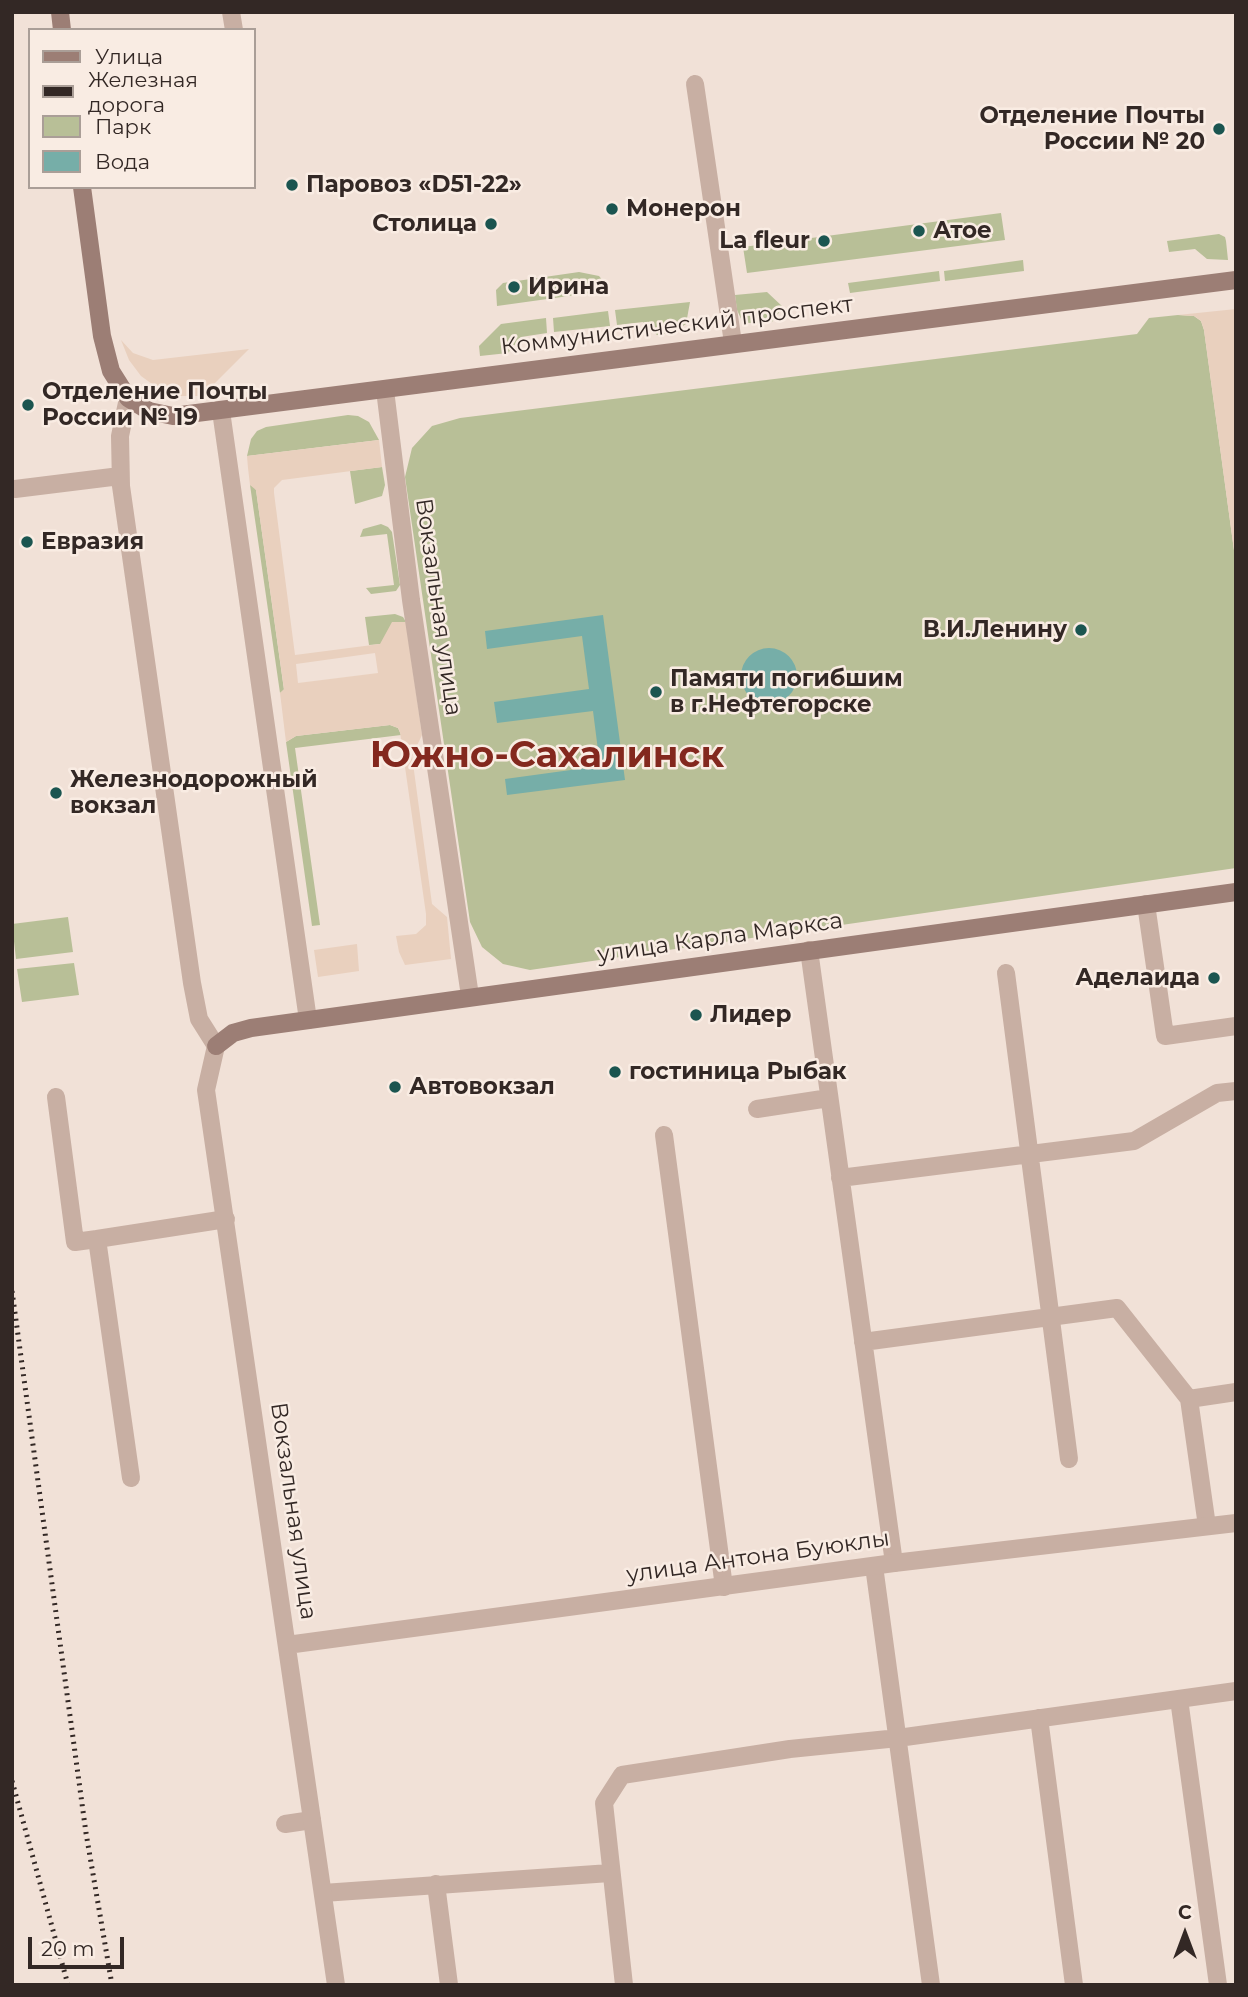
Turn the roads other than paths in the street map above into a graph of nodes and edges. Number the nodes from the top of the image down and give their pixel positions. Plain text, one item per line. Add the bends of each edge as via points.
1 (695, 84) dead end
2 (82, 189) edge
3 (1236, 280) edge
4 (733, 343) junction
5 (385, 390) junction
6 (128, 398) junction
7 (221, 411) junction
8 (120, 476) junction
9 (15, 489) dead end
10 (1236, 892) edge
11 (1146, 904) junction
12 (809, 950) junction
13 (1006, 973) dead end
14 (470, 996) junction
15 (308, 1020) junction
16 (1236, 1026) edge
17 (216, 1046) junction
18 (1236, 1091) edge
19 (56, 1097) dead end
20 (829, 1098) junction
21 (757, 1109) dead end
22 (664, 1135) dead end
23 (1030, 1154) junction
24 (840, 1178) junction
25 (226, 1219) junction
26 (97, 1240) junction
27 (1051, 1315) junction
28 (863, 1342) junction
29 (1236, 1392) edge
30 (1189, 1399) junction
31 (1069, 1459) dead end
32 (131, 1478) dead end
33 (1236, 1523) edge
34 (1207, 1527) junction
35 (894, 1563) junction
36 (874, 1566) junction
37 (724, 1587) junction
38 (287, 1645) junction
39 (1236, 1691) edge
40 (1179, 1699) junction
41 (1039, 1718) junction
42 (898, 1738) junction
43 (312, 1820) junction
44 (285, 1824) dead end
45 (610, 1873) junction
46 (436, 1884) junction
47 (323, 1893) junction
48 (1236, 1983) edge
49 (336, 1985) edge
50 (449, 1985) edge
51 (624, 1985) edge
52 (931, 1985) edge
53 (1074, 1985) edge
54 (1219, 1985) edge

1 - 4 street
2 - 6 street via 102,336 111,370
3 - 4 street, Коммунистический проспект
4 - 5 street, Коммунистический проспект
5 - 7 street, Коммунистический проспект
5 - 14 street, Вокзальная улица
6 - 7 street, Коммунистический проспект via 149,411 173,416
6 - 8 street via 120,436
7 - 15 street
8 - 9 street
8 - 17 street via 192,982 199,1019
10 - 11 street, улица Карла Маркса
11 - 12 street, улица Карла Маркса
11 - 16 street via 1165,1036
12 - 14 street, улица Карла Маркса
12 - 20 street
13 - 23 street
14 - 15 street, улица Карла Маркса
15 - 17 street, улица Карла Маркса via 242,1030
17 - 25 street, Вокзальная улица via 206,1090
18 - 23 street via 1217,1093 1134,1141
19 - 26 street via 75,1242
20 - 21 street
20 - 24 street
22 - 37 street
23 - 24 street
23 - 27 street
24 - 28 street
25 - 26 street
25 - 38 street, Вокзальная улица
26 - 32 street
27 - 28 street
27 - 30 street via 1117,1308
27 - 31 street
28 - 35 street
29 - 30 street
30 - 34 street
33 - 34 street, улица Антона Буюклы
34 - 35 street, улица Антона Буюклы
35 - 36 street, улица Антона Буюклы
36 - 37 street, улица Антона Буюклы
36 - 42 street
37 - 38 street, улица Антона Буюклы
38 - 43 street, Вокзальная улица
39 - 40 street
40 - 41 street
40 - 54 street
41 - 42 street
41 - 53 street
42 - 45 street via 622,1775 604,1803
42 - 52 street
43 - 44 street
43 - 47 street, Вокзальная улица
45 - 46 street
45 - 51 street
46 - 47 street
46 - 50 street
47 - 49 street, Вокзальная улица
48 - 54 street

